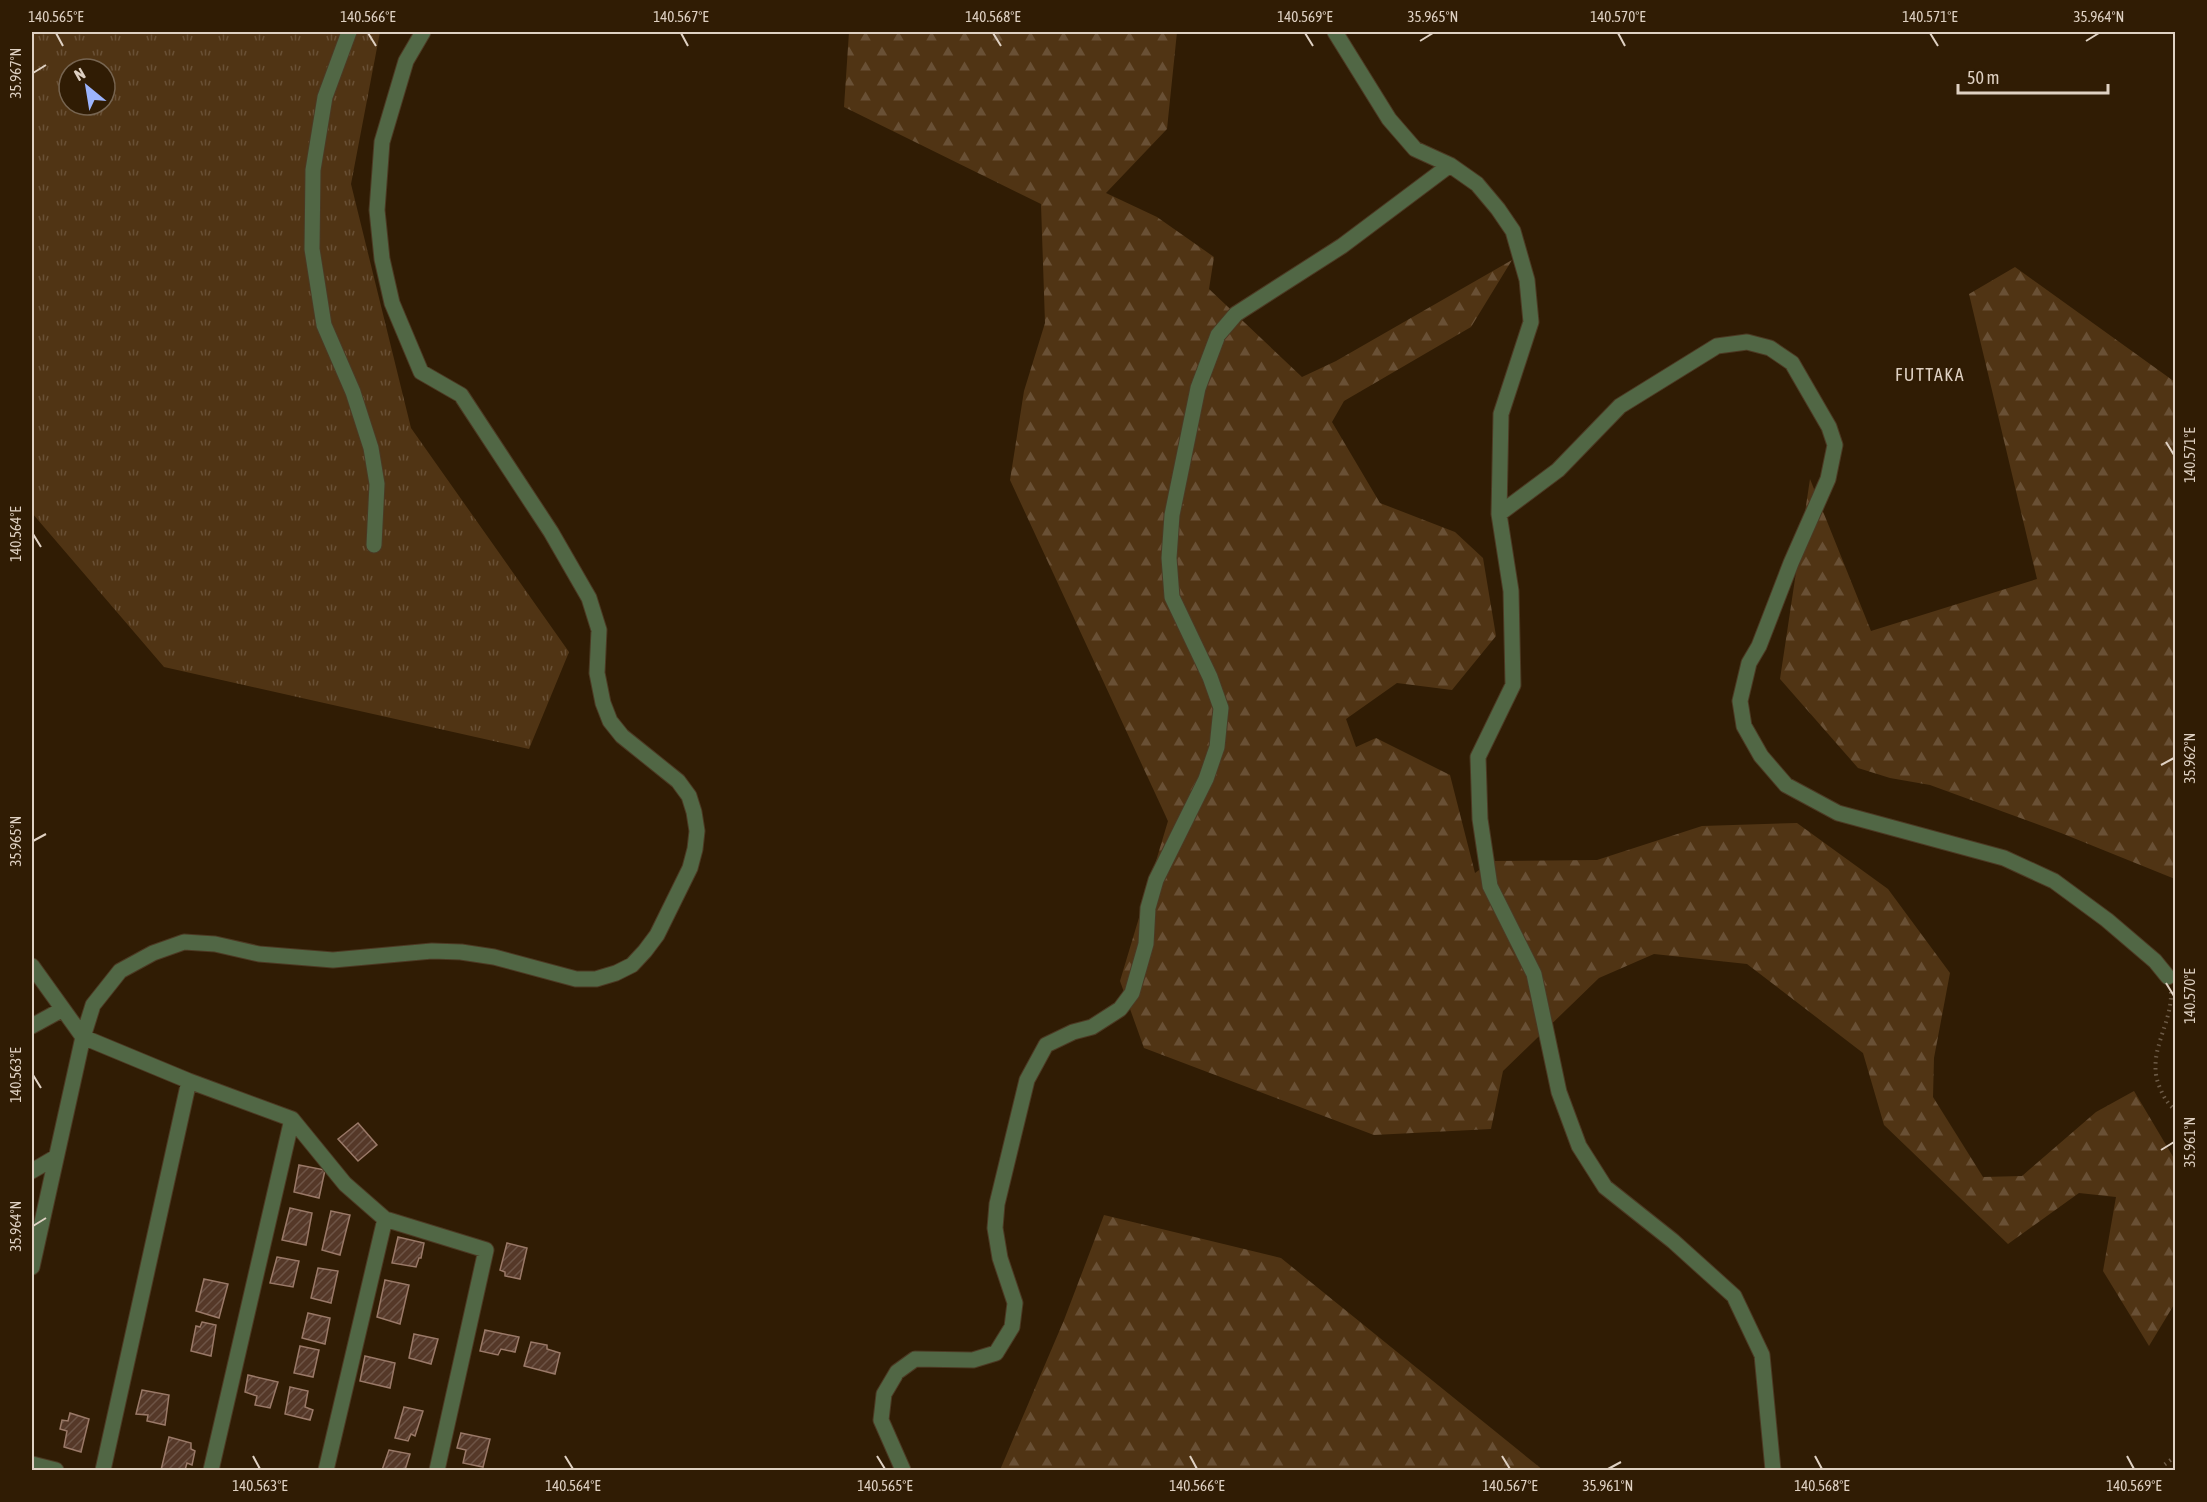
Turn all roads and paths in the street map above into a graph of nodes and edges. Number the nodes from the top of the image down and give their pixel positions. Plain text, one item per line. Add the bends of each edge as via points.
1 (349, 32) edge
2 (423, 32) edge
3 (1335, 32) edge
4 (1450, 165) junction
5 (1499, 514) junction
6 (374, 545) dead end
7 (32, 966) edge
8 (2168, 977) joint
9 (63, 1009) junction
10 (32, 1026) edge
11 (83, 1037) junction
12 (189, 1081) junction
13 (2175, 1111) edge
14 (292, 1119) junction
15 (56, 1157) junction
16 (32, 1172) edge
17 (385, 1218) junction
18 (32, 1268) edge
19 (2175, 1456) edge
20 (32, 1464) edge
21 (56, 1470) edge
22 (103, 1470) edge
23 (211, 1470) edge
24 (326, 1470) edge
25 (437, 1470) edge
26 (903, 1470) edge
27 (1773, 1470) edge
28 (2163, 1470) edge

1 - 6 street via 325,97 313,170 312,249 324,324 353,392 371,448 377,484
2 - 11 street via 406,61 382,142 377,210 392,303 421,372 461,395 551,532 589,598 599,630 597,673 610,722 678,781 688,796 697,831 690,868 645,951 632,964 596,979 576,979 461,952 333,960 184,942 120,971 93,1005
3 - 4 street via 1389,119 1415,149
4 - 5 street via 1477,184 1513,231 1527,280 1531,322 1502,414
4 - 26 street via 1342,246 1236,314 1218,335 1198,388 1172,515 1169,558 1172,597 1221,708 1217,747 1206,779 1156,880 1148,908 1146,944 1132,993 1120,1009 1092,1027 1046,1045 1027,1080 997,1204 995,1228 1015,1303 1012,1327 996,1353 973,1360 915,1359 897,1372 884,1394 881,1420
5 - 8 street via 1557,470 1620,406 1717,345 1747,342 1770,348 1792,363 1829,427 1835,445 1828,479 1749,663 1740,701 1744,726 1761,756 1786,784 1838,813 2004,858 2054,881 2107,920
5 - 27 street via 1510,591 1513,685 1478,757 1480,819 1490,886 1534,974 1559,1092 1579,1146 1605,1187 1734,1296 1762,1355
7 - 9 street
8 - 13 path via 2172,994 2154,1059 2156,1079 2167,1104
9 - 10 street
9 - 11 street
11 - 12 street
11 - 15 street
12 - 14 street
12 - 22 street
14 - 17 street via 345,1184
14 - 23 street
15 - 16 street
15 - 18 street
17 - 24 street
17 - 25 street via 486,1250
19 - 28 path via 2164,1464
20 - 21 street

